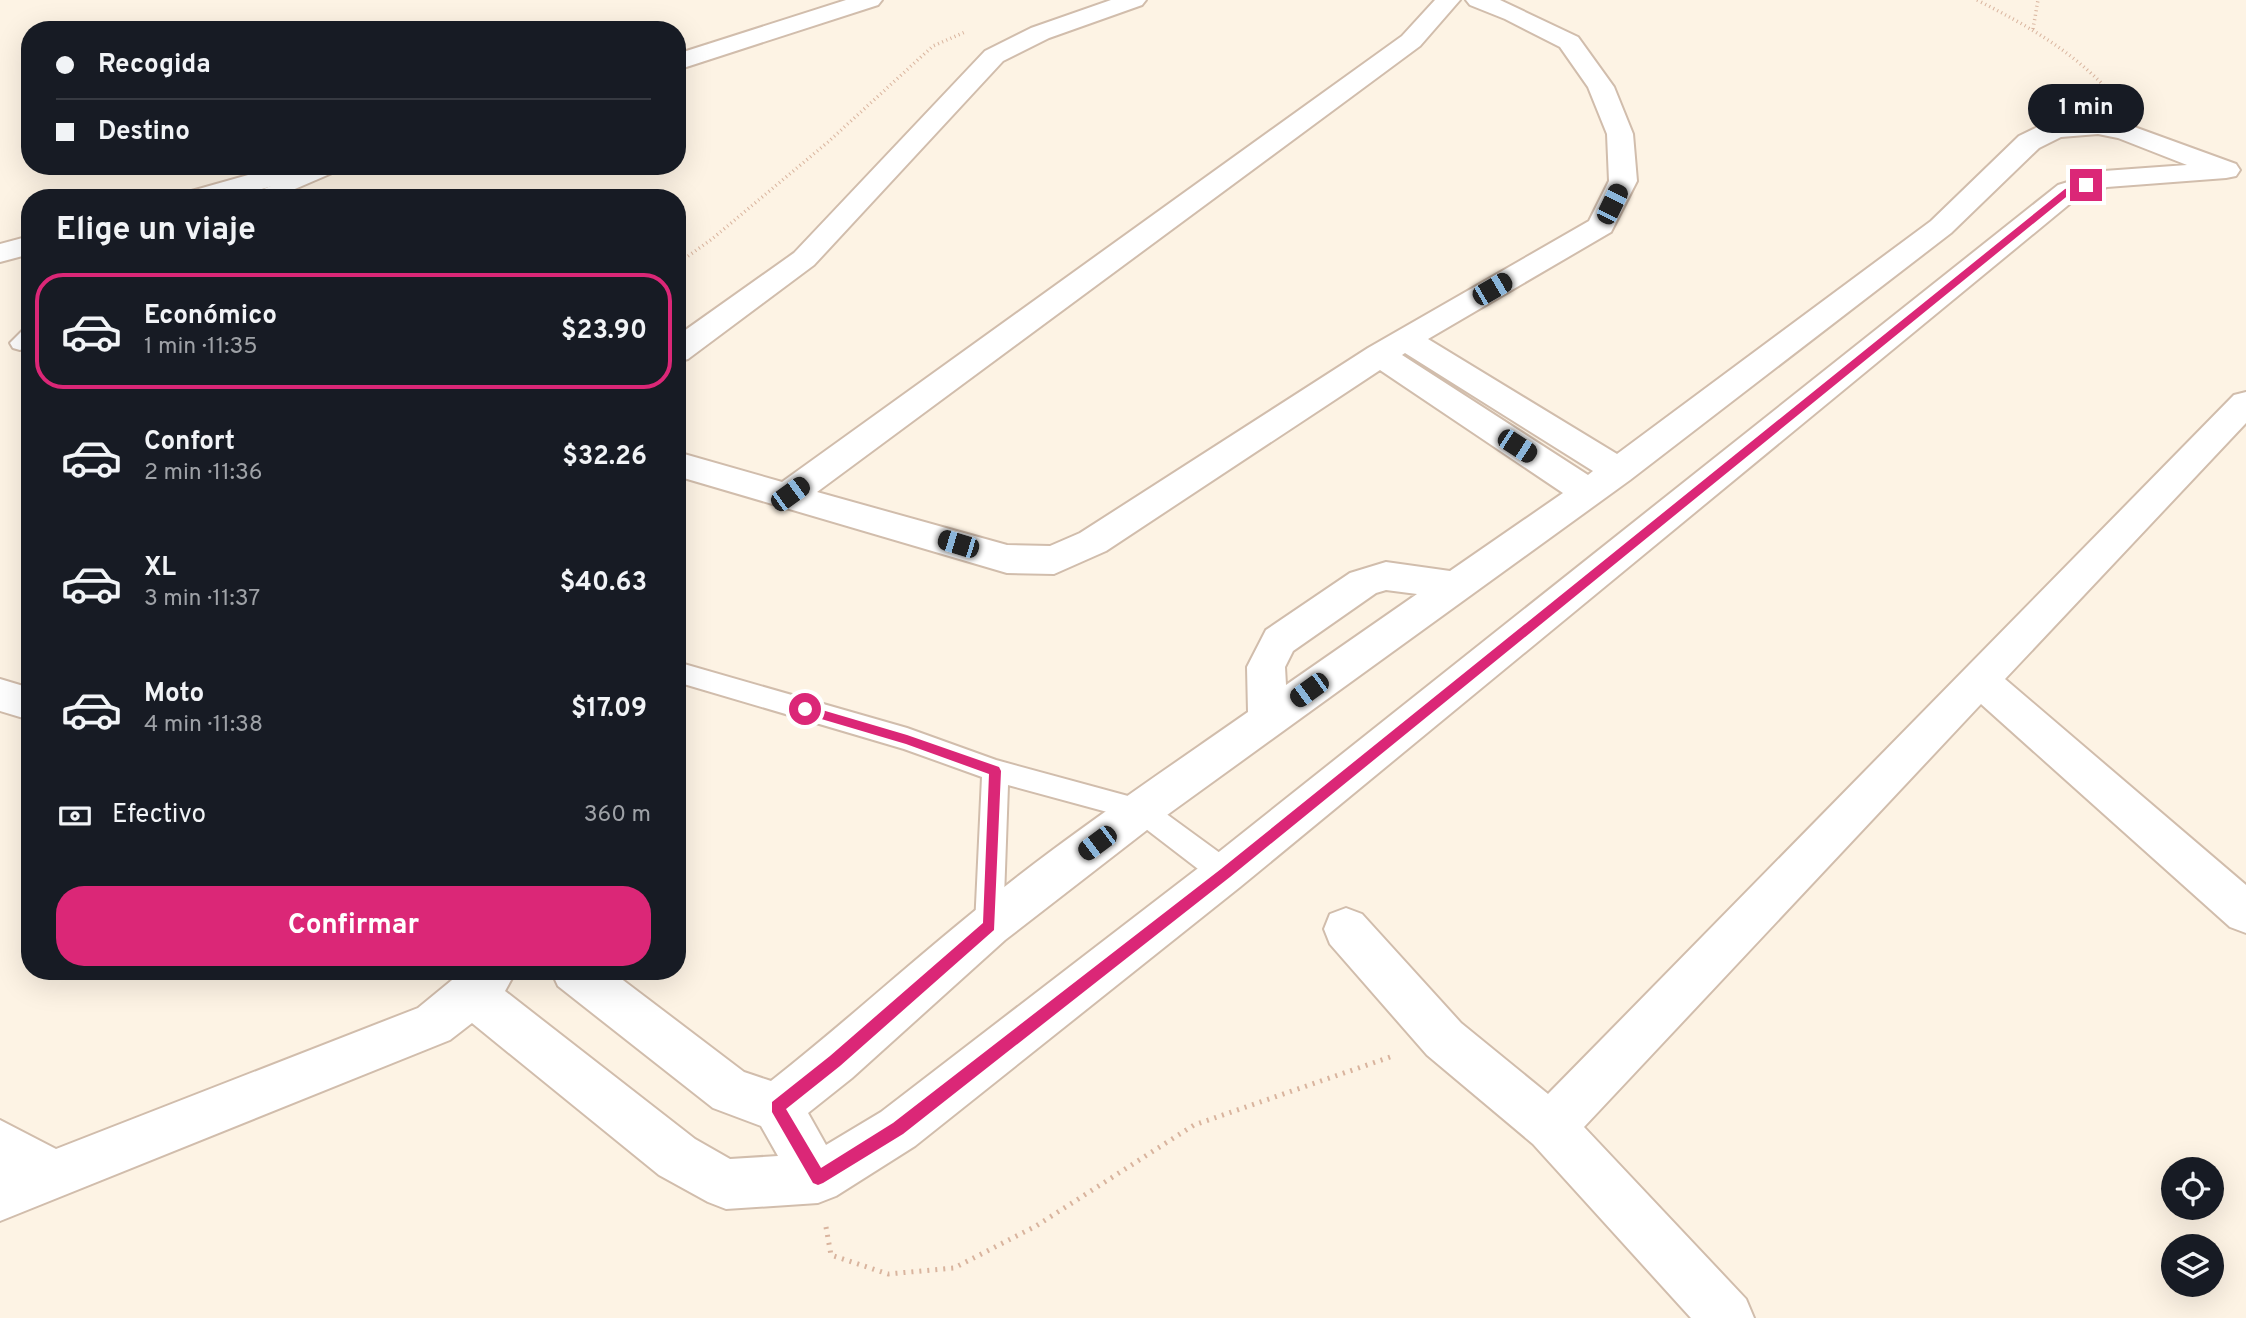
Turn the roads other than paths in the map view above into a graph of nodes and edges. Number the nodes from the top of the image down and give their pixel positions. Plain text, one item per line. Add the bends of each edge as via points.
1 (870, 0) edge
2 (1134, 0) edge
3 (1448, 0) edge
4 (1478, 0) edge
5 (686, 59) edge
6 (2236, 174) edge
7 (279, 175) edge
8 (312, 175) edge
9 (230, 189) edge
10 (279, 189) edge
11 (21, 247) edge
12 (0, 253) edge
13 (686, 345) edge
14 (1392, 347) junction
15 (2246, 402) edge
16 (686, 466) edge
17 (1618, 471) junction
18 (1586, 491) junction
19 (790, 494) junction
20 (1455, 586) junction
21 (686, 675) edge
22 (1979, 679) junction
23 (0, 695) edge
24 (21, 701) edge
25 (1268, 720) junction
26 (995, 771) junction
27 (1141, 810) junction
28 (1226, 873) junction
29 (2246, 913) edge
30 (989, 926) junction
31 (1346, 929) dead end
32 (586, 980) edge
33 (483, 983) edge
34 (777, 1107) junction
35 (1550, 1127) junction
36 (0, 1146) edge
37 (51, 1174) junction
38 (818, 1178) junction
39 (0, 1196) edge
40 (1727, 1318) edge

1 - 5 street
2 - 13 street via 1051,29 995,57 804,259
3 - 19 street via 1411,41
4 - 14 street via 1569,43 1601,87 1620,134 1623,181 1601,226
6 - 17 street via 2156,142 2098,126 2054,129 2029,142 1941,227
6 - 28 street via 2104,179 2068,191
7 - 9 street
8 - 10 lane
11 - 12 street
14 - 17 street
14 - 18 street
14 - 19 street via 1093,542 1054,560 1007,559
15 - 22 street
16 - 19 street
17 - 18 street
18 - 20 street
20 - 25 street
20 - 25 street via 1386,576 1363,583 1279,641 1266,667
21 - 26 lane
22 - 29 street
22 - 35 street
23 - 24 street
25 - 27 street
26 - 27 lane
26 - 30 lane
27 - 28 lane
27 - 30 street
28 - 38 street via 898,1129
30 - 34 street
31 - 35 street via 1444,1038
32 - 34 street via 730,1091
33 - 37 street via 434,1024
33 - 38 street via 677,1157 726,1184
34 - 38 street
35 - 40 street
36 - 37 street
37 - 39 street

